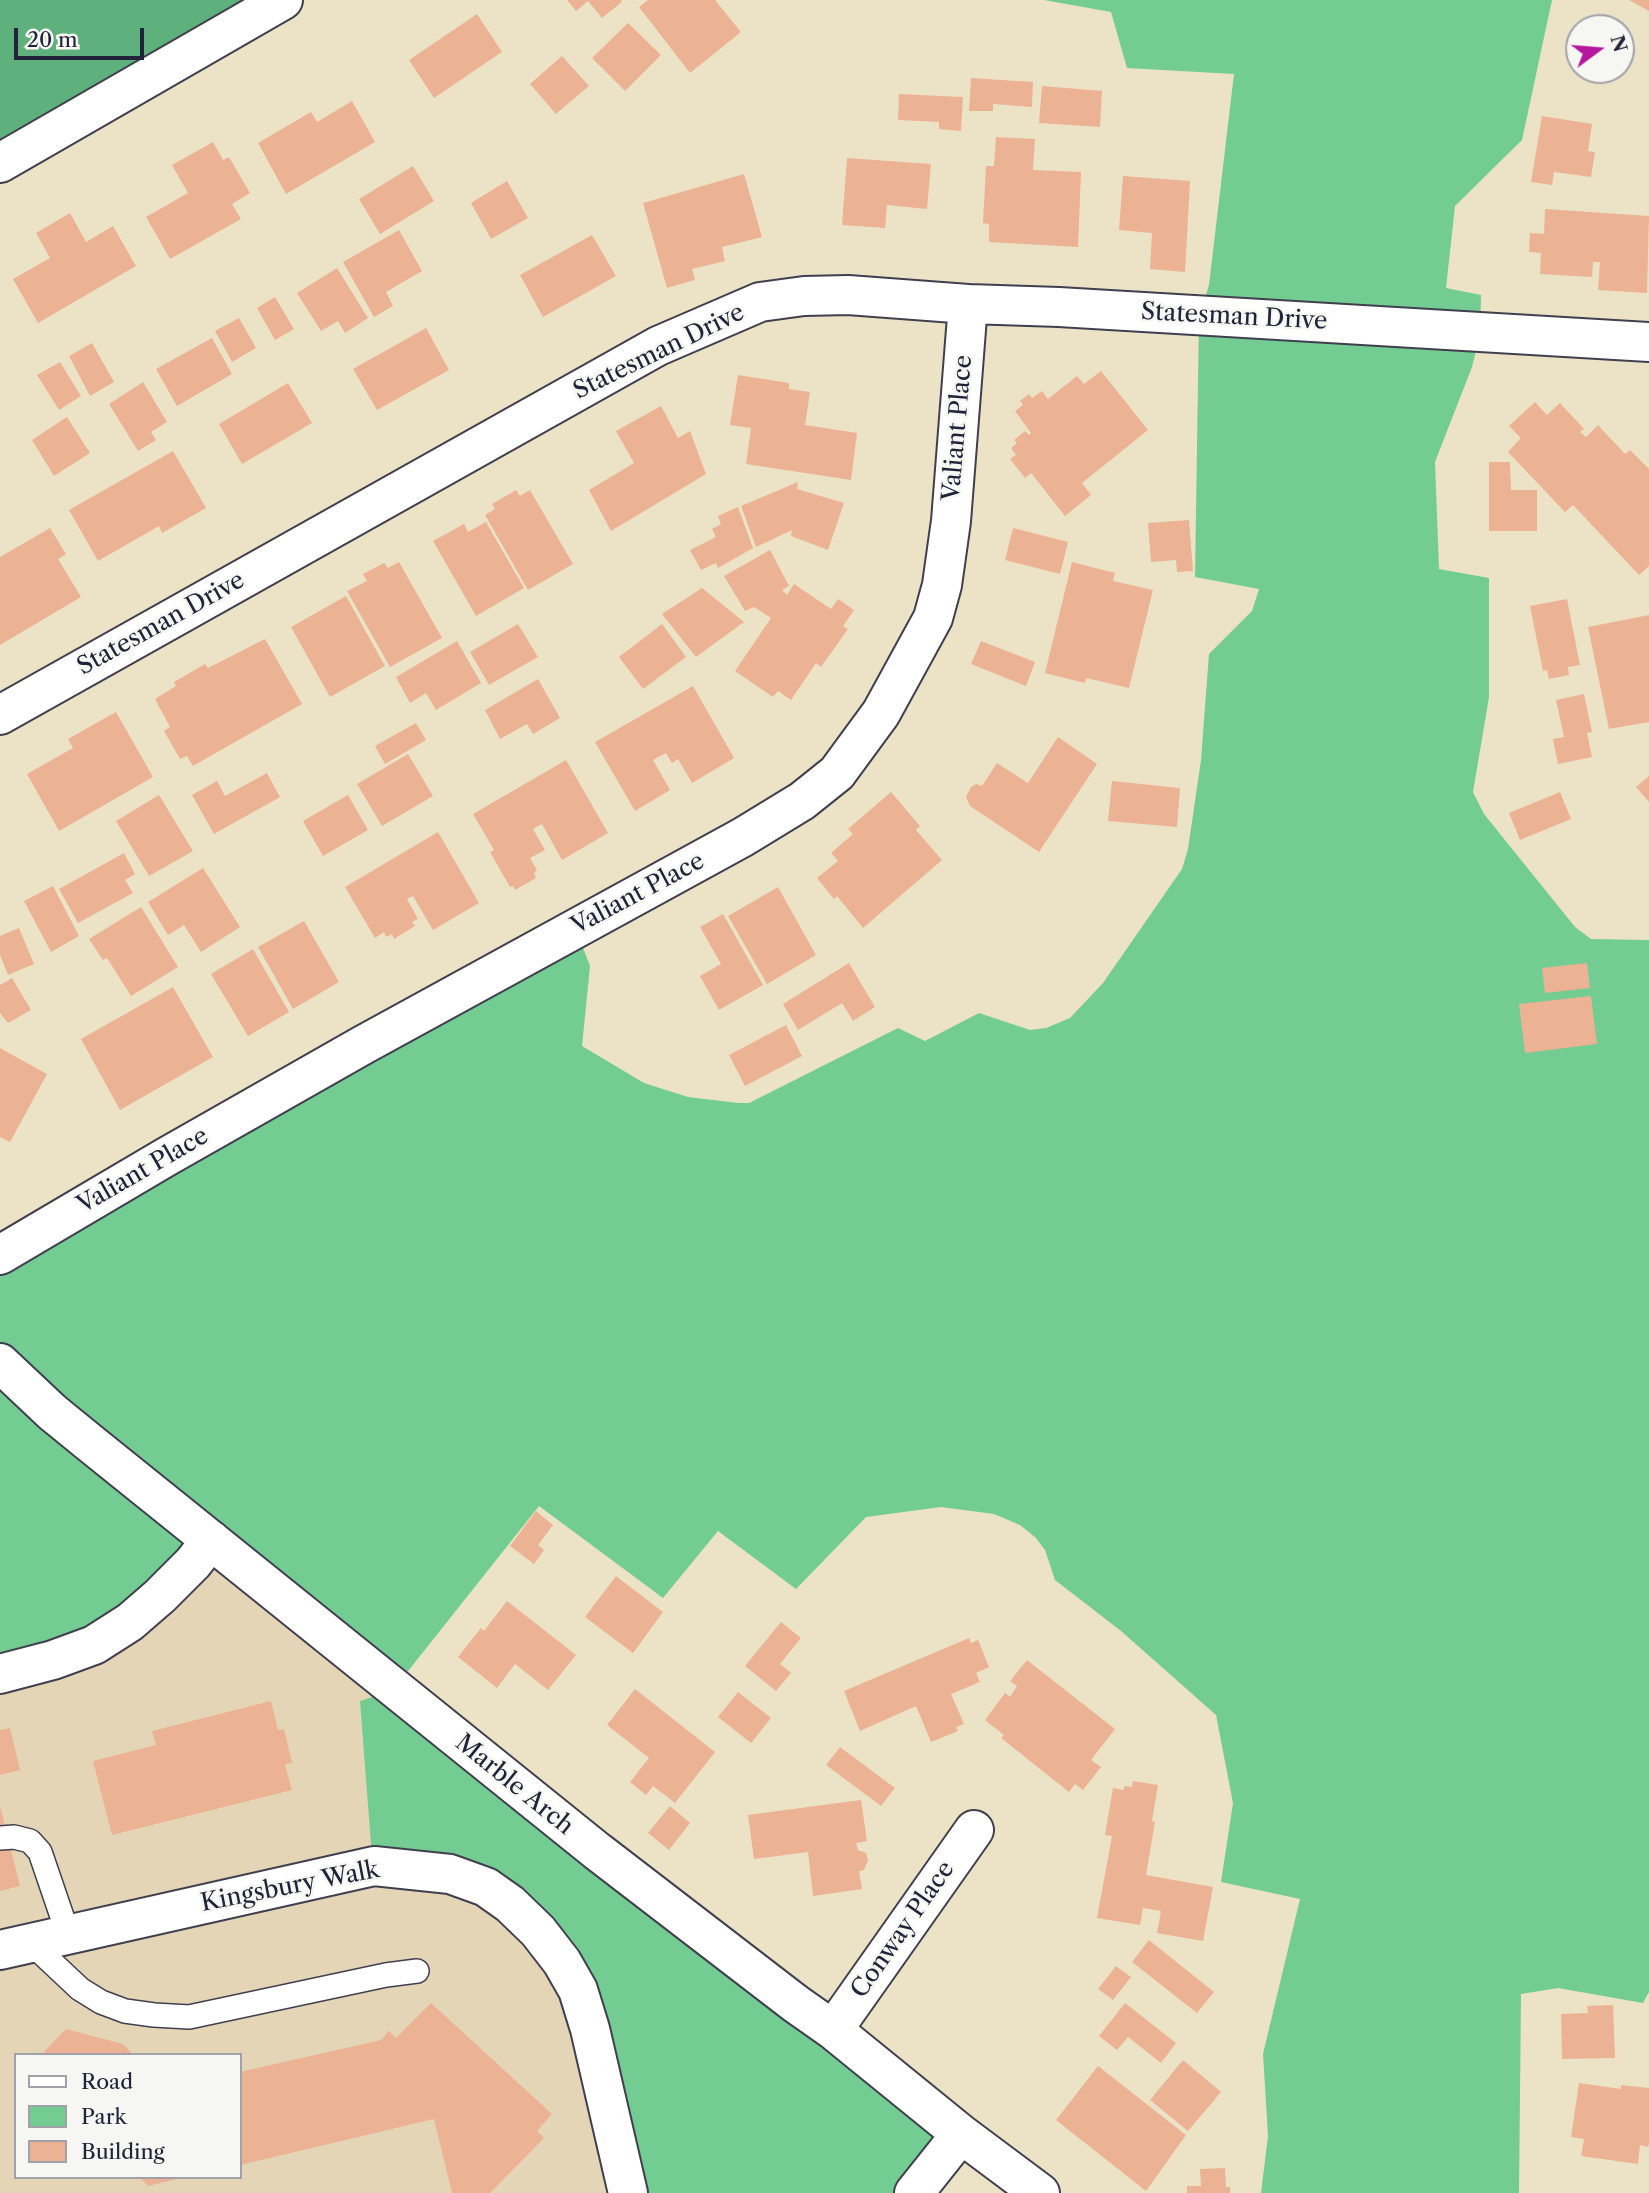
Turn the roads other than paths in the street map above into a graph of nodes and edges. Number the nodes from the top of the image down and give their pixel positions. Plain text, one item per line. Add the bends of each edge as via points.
1 (283, 0) edge
2 (0, 163) edge
3 (968, 304) junction
4 (1649, 342) edge
5 (0, 715) edge
6 (0, 1255) edge
7 (0, 1363) edge
8 (211, 1540) junction
9 (0, 1674) edge
10 (974, 1830) dead end
11 (0, 1838) edge
12 (68, 1934) junction
13 (16, 1946) edge
14 (417, 1971) dead end
15 (833, 2030) junction
16 (961, 2134) junction
17 (628, 2193) edge
18 (914, 2193) edge
19 (1040, 2193) edge

1 - 2 street
3 - 4 street, Statesman Drive
3 - 5 street, Statesman Drive via 804,296 760,302 716,320 658,346
3 - 6 street, Valiant Place via 951,521 933,618 881,713 837,773 743,837 363,1045
7 - 8 street, Marble Arch via 52,1412
8 - 9 street via 160,1596 94,1645
8 - 15 street, Marble Arch via 597,1851
10 - 15 street, Conway Place
11 - 12 lane via 30,1841 40,1852
12 - 13 street, Kingsbury Walk
12 - 17 street, Kingsbury Walk via 374,1866 450,1874 486,1887 538,1931 578,1990
13 - 14 lane via 101,2001 125,2011 154,2015 189,2017
15 - 16 street, Marble Arch
16 - 18 street
16 - 19 street, Marble Arch

